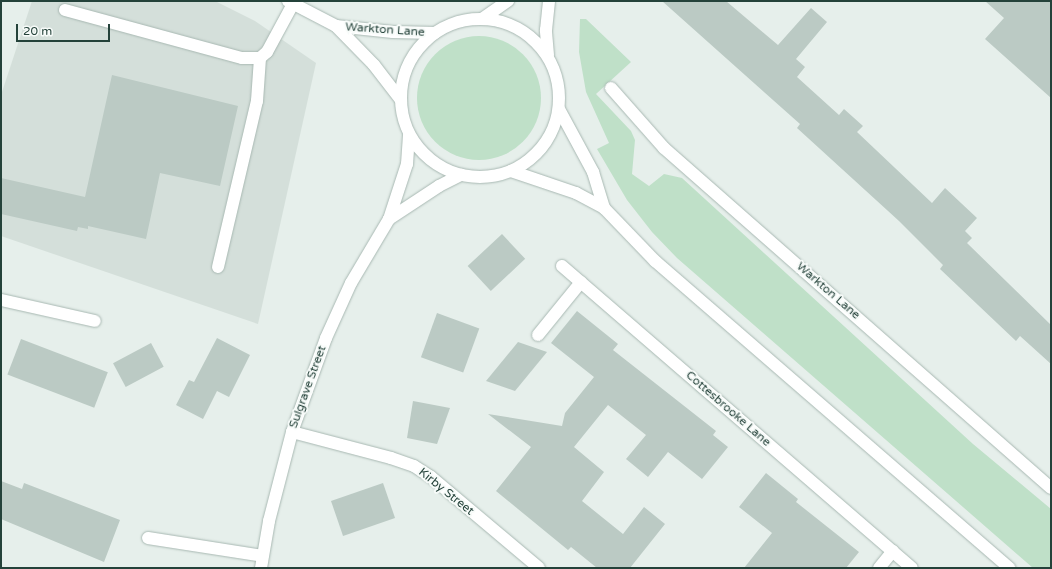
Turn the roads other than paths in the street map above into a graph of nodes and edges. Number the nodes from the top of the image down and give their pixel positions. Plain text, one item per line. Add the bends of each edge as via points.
1 (508, 1) edge
2 (549, 1) edge
3 (290, 2) edge
4 (65, 10) dead end
5 (482, 19) junction
6 (336, 26) junction
7 (435, 33) junction
8 (260, 58) junction
9 (548, 58) junction
10 (612, 88) dead end
11 (401, 100) junction
12 (559, 109) junction
13 (409, 134) junction
14 (511, 171) junction
15 (461, 175) junction
16 (604, 208) junction
17 (389, 219) junction
18 (562, 266) dead end
19 (218, 268) dead end
20 (581, 282) junction
21 (1, 300) edge
22 (94, 321) dead end
23 (538, 335) dead end
24 (292, 432) junction
25 (1051, 488) edge
26 (148, 538) dead end
27 (893, 551) junction
28 (262, 562) edge
29 (539, 568) edge
30 (879, 568) edge
31 (912, 568) edge
32 (1010, 568) edge

1 - 5 street
2 - 9 street via 546,30
3 - 6 street, Warkton Lane
3 - 8 street via 267,52
4 - 8 street via 242,58
5 - 7 street via 474,18 446,25
5 - 9 street via 499,20 517,27 542,48
6 - 7 street, Warkton Lane
6 - 11 street, Warkton Lane via 374,65
7 - 11 street via 425,39 408,62 401,85
8 - 19 street via 257,101
9 - 12 street via 557,77
10 - 25 street, Warkton Lane via 664,148
11 - 13 street via 401,111
12 - 14 street via 555,124 543,147 524,165
12 - 16 street via 593,172
13 - 15 street via 417,148 430,161 449,172
13 - 17 street, Sulgrave Street via 407,164
14 - 15 street via 496,177 468,178
14 - 16 street via 576,193
15 - 17 street, Sulgrave Street
16 - 32 street via 655,261
17 - 24 street, Sulgrave Street via 351,283 326,338
18 - 20 street, Cottesbrooke Lane
20 - 23 street
20 - 27 street, Cottesbrooke Lane
21 - 22 street
24 - 28 street, Sulgrave Street via 269,521
24 - 29 street, Kirby Street via 414,466 431,477
26 - 28 street
27 - 30 street
27 - 31 street, Cottesbrooke Lane

